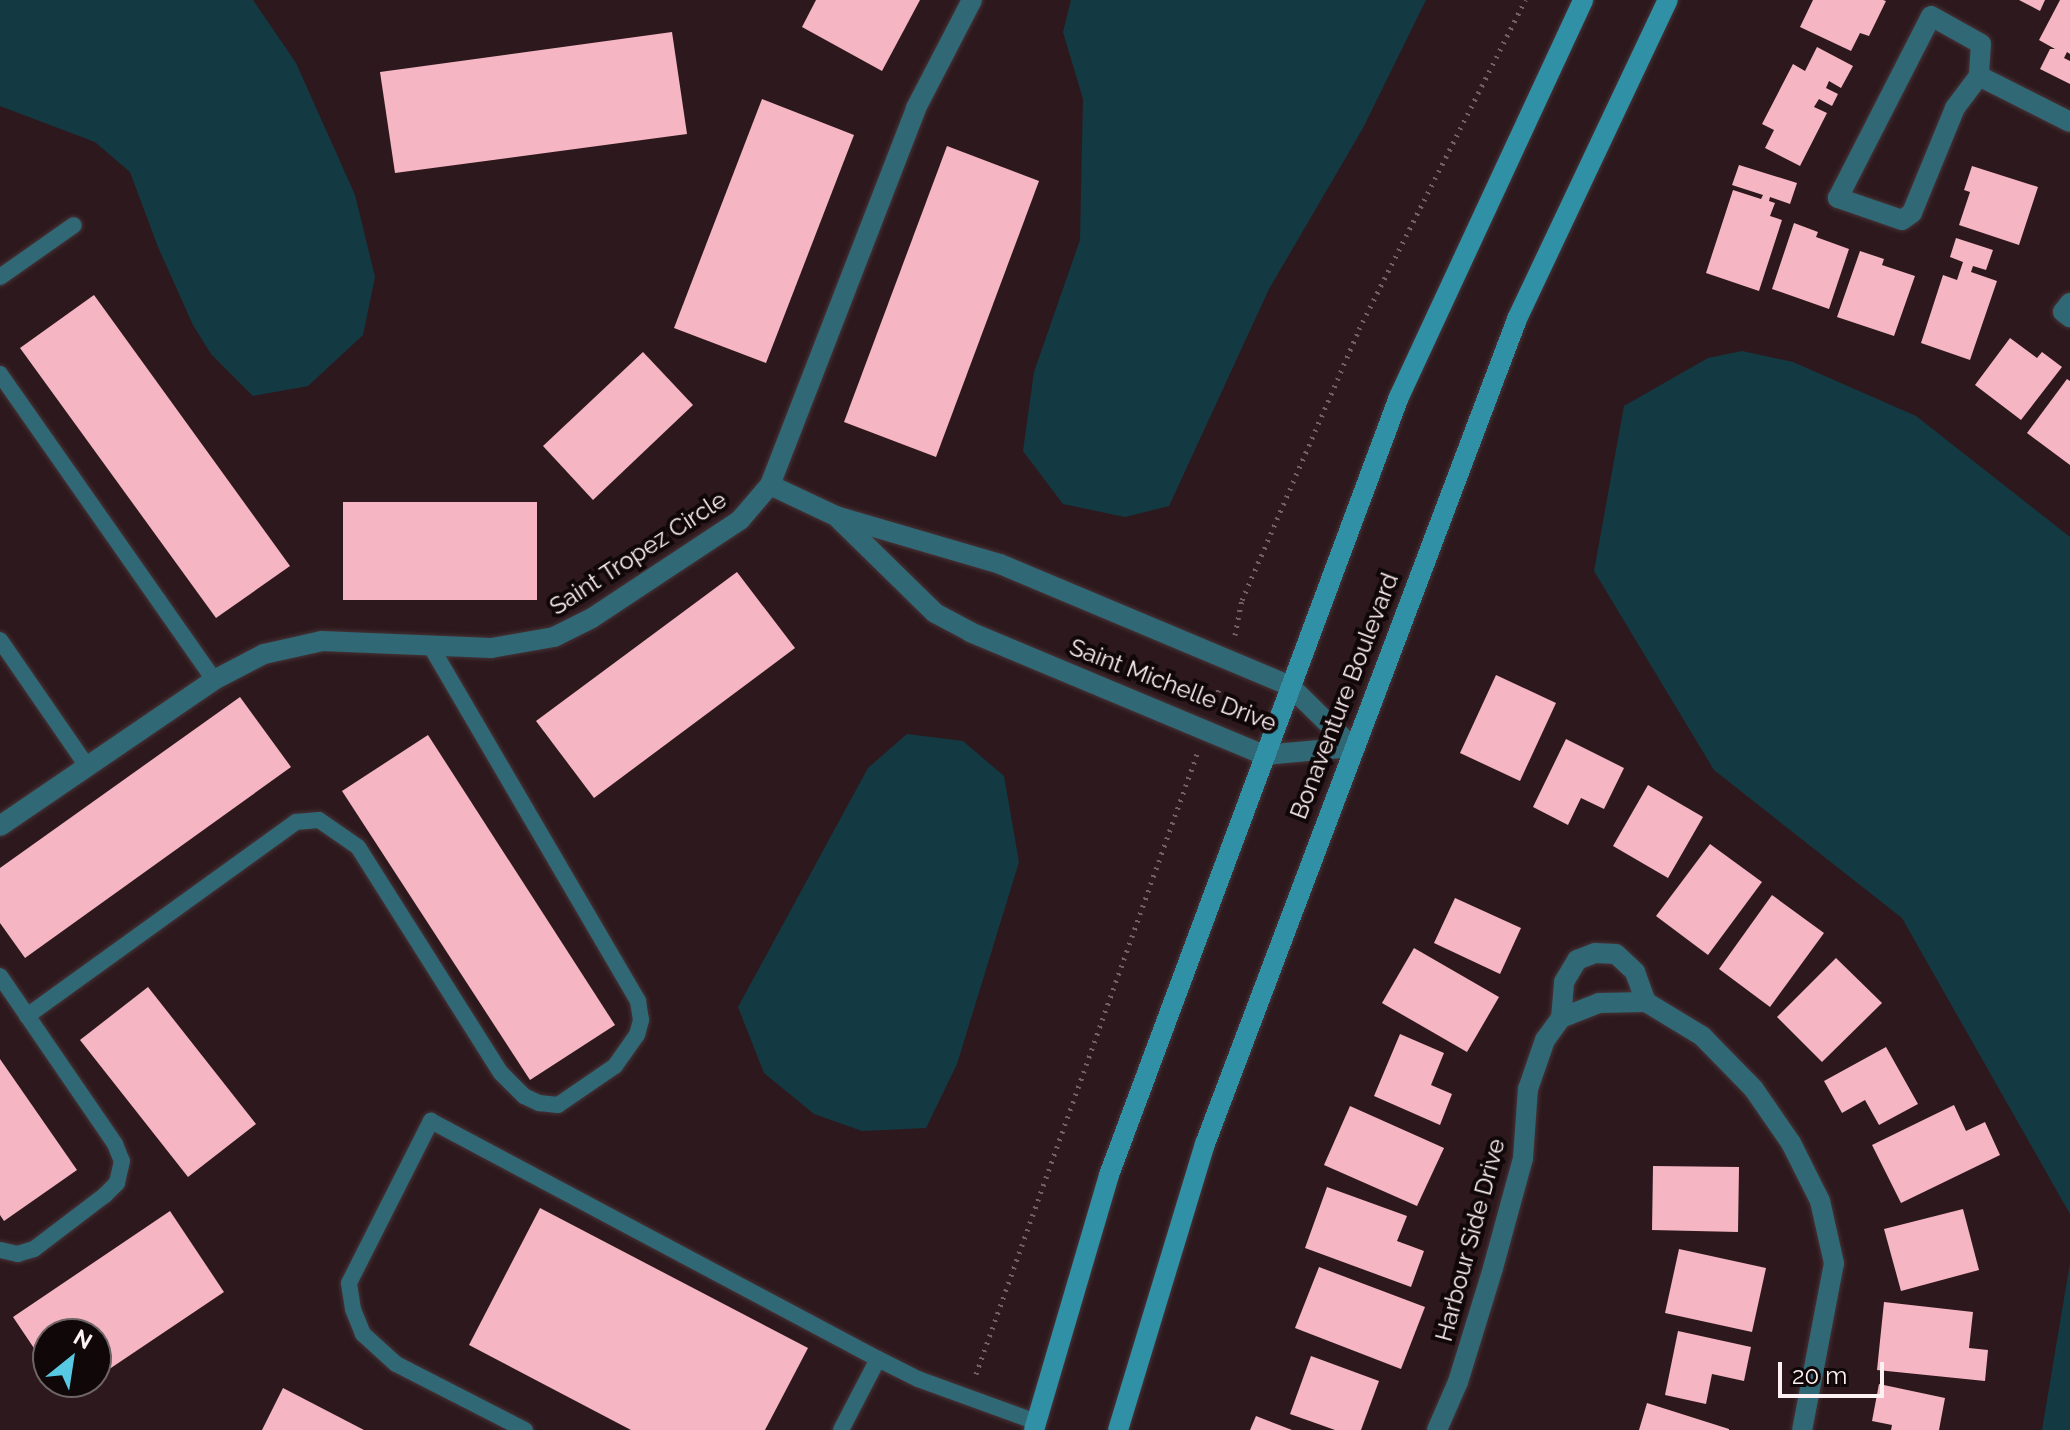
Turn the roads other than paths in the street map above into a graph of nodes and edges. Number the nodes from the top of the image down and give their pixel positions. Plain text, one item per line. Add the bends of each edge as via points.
1 (972, 0) edge
2 (1583, 0) edge
3 (1668, 0) edge
4 (1979, 76) junction
5 (2070, 122) edge
6 (74, 225) dead end
7 (0, 277) edge
8 (2070, 303) edge
9 (2070, 317) edge
10 (0, 374) edge
11 (770, 485) junction
12 (836, 516) junction
13 (0, 640) edge
14 (430, 645) junction
15 (214, 680) junction
16 (1290, 686) junction
17 (1352, 747) junction
18 (1264, 755) junction
19 (87, 766) junction
20 (0, 826) edge
21 (0, 976) edge
22 (1646, 1002) junction
23 (27, 1016) junction
24 (1561, 1018) junction
25 (0, 1250) edge
26 (878, 1359) junction
27 (1035, 1426) edge
28 (525, 1430) edge
29 (841, 1430) edge
30 (1118, 1430) edge
31 (1437, 1430) edge
32 (1802, 1430) edge

1 - 11 street, Saint Tropez Circle via 916,108
2 - 16 main road via 1399,397
3 - 17 main road, Bonaventure Boulevard via 1517,319
4 - 4 street via 1955,108 1912,213 1902,220 1838,198 1931,16 1981,44
4 - 5 street
6 - 7 lane
8 - 9 street via 2063,312
10 - 15 lane
11 - 12 street, Saint Michelle Drive
11 - 14 street, Saint Tropez Circle via 740,520 592,618 554,637 491,648
12 - 16 street, Saint Michelle Drive via 1000,564
12 - 18 street, Saint Michelle Drive via 935,613
13 - 19 lane
14 - 15 street, Saint Tropez Circle via 322,641 264,654
14 - 23 lane via 638,1001 637,1035 615,1066 558,1105 524,1096 501,1073 358,847 319,820 296,822
15 - 19 street, Saint Tropez Circle
16 - 17 street, Saint Michelle Drive
16 - 18 main road
17 - 18 street, Saint Michelle Drive
17 - 30 main road, Bonaventure Boulevard via 1205,1144
18 - 27 main road via 1109,1175
19 - 20 street, Saint Tropez Circle
21 - 23 lane
22 - 24 street via 1599,1003
22 - 24 street, Harbour Side Drive via 1635,972 1616,954 1595,953 1577,960 1564,982
22 - 32 street via 1702,1036 1753,1088 1791,1143 1820,1201 1834,1263
23 - 25 lane via 115,1144 121,1173 105,1195 34,1249 18,1254
24 - 31 street, Harbour Side Drive via 1545,1040 1528,1089 1519,1171 1458,1382
26 - 27 lane
26 - 28 lane via 431,1121 349,1283 353,1309 363,1334 396,1364
26 - 29 lane

